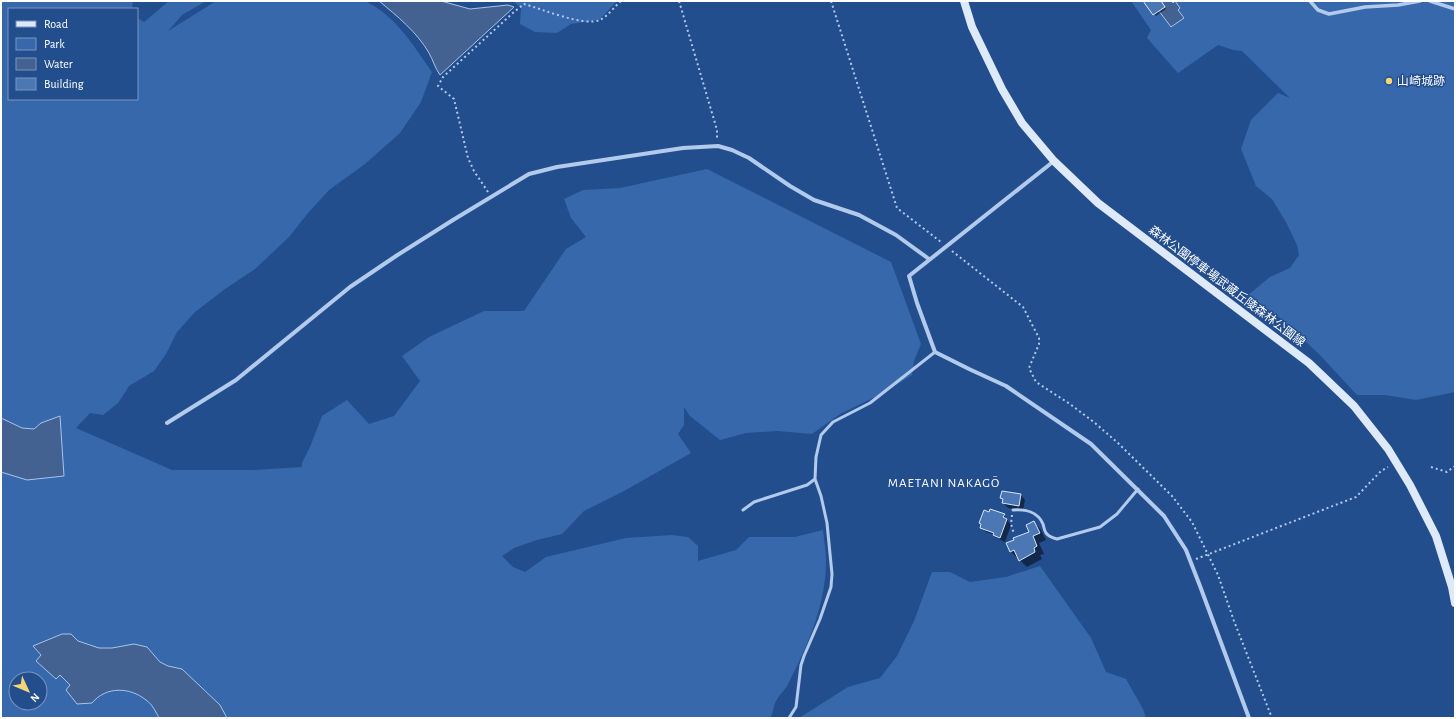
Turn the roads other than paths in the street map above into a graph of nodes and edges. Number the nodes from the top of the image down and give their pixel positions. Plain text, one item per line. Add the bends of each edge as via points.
1 (964, 1) edge
2 (1310, 1) edge
3 (1420, 1) edge
4 (1430, 1) edge
5 (1455, 9) edge
6 (1054, 161) junction
7 (929, 259) junction
8 (935, 352) junction
9 (167, 423) dead end
10 (815, 479) junction
11 (1138, 489) junction
12 (743, 510) dead end
13 (1013, 510) road end
14 (1453, 587) edge
15 (1455, 603) edge
16 (789, 718) edge
17 (1249, 718) edge

1 - 6 main road, 森林公園停車場武蔵丘陵森林公園線 via 972,27 1002,89 1022,123
2 - 3 street via 1318,10 1329,14
4 - 5 street
6 - 7 street
6 - 14 main road, 森林公園停車場武蔵丘陵森林公園線 via 1098,203 1309,363 1354,406 1388,449 1410,485 1436,536
7 - 8 street via 909,276
7 - 9 street via 896,235 860,215 814,200 749,158 718,146 683,148 557,167 529,174 408,248 350,287 236,380
8 - 10 lane via 870,404 844,415 826,428 818,442
8 - 11 street via 1006,386 1091,444
10 - 12 lane via 808,485 754,502
10 - 16 lane via 827,523 831,587 801,665 796,707
11 - 13 lane via 1118,514 1100,527 1057,539 1046,532 1037,515 1020,509
11 - 17 street via 1164,516 1186,550
14 - 15 main road, 森林公園停車場武蔵丘陵森林公園線

